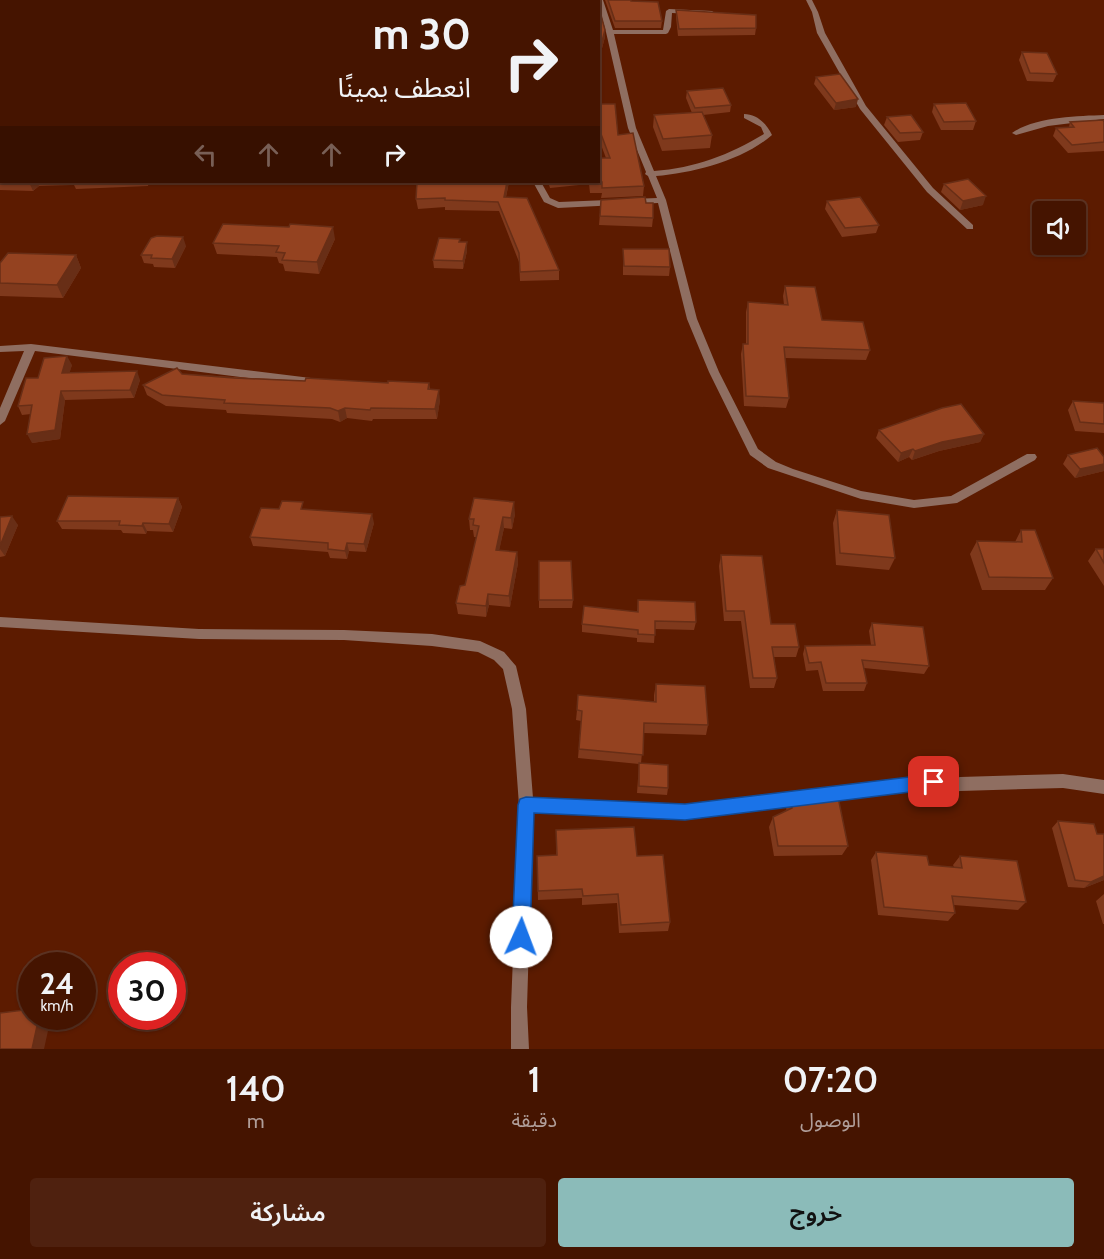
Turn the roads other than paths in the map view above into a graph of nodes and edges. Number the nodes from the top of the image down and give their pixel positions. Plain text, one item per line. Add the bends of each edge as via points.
1 (600, 0) edge
2 (809, 0) edge
3 (711, 13) edge
4 (610, 32) junction
5 (747, 116) dead end
6 (1104, 117) edge
7 (1016, 133) dead end
8 (649, 174) junction
9 (538, 183) edge
10 (662, 200) junction
11 (970, 227) dead end
12 (31, 347) junction
13 (0, 349) edge
14 (328, 383) edge
15 (0, 421) edge
16 (1031, 457) dead end
17 (0, 622) edge
18 (1104, 787) edge
19 (526, 805) junction
20 (520, 1049) edge

1 - 4 street
2 - 11 street via 820,33 863,107 930,190
3 - 4 street via 669,11 666,32
4 - 8 street via 632,128
5 - 8 street via 764,126 768,135 720,162
6 - 7 street via 1058,120
8 - 10 street
9 - 10 street via 547,200 558,205
10 - 16 street via 692,319 714,372 754,452 772,465 861,495 914,504 953,500
12 - 13 street
12 - 14 street
12 - 15 street
17 - 19 street via 199,634 344,635 480,647 509,666 519,709
18 - 19 street via 1063,781 948,787 934,782 685,812
19 - 20 street

